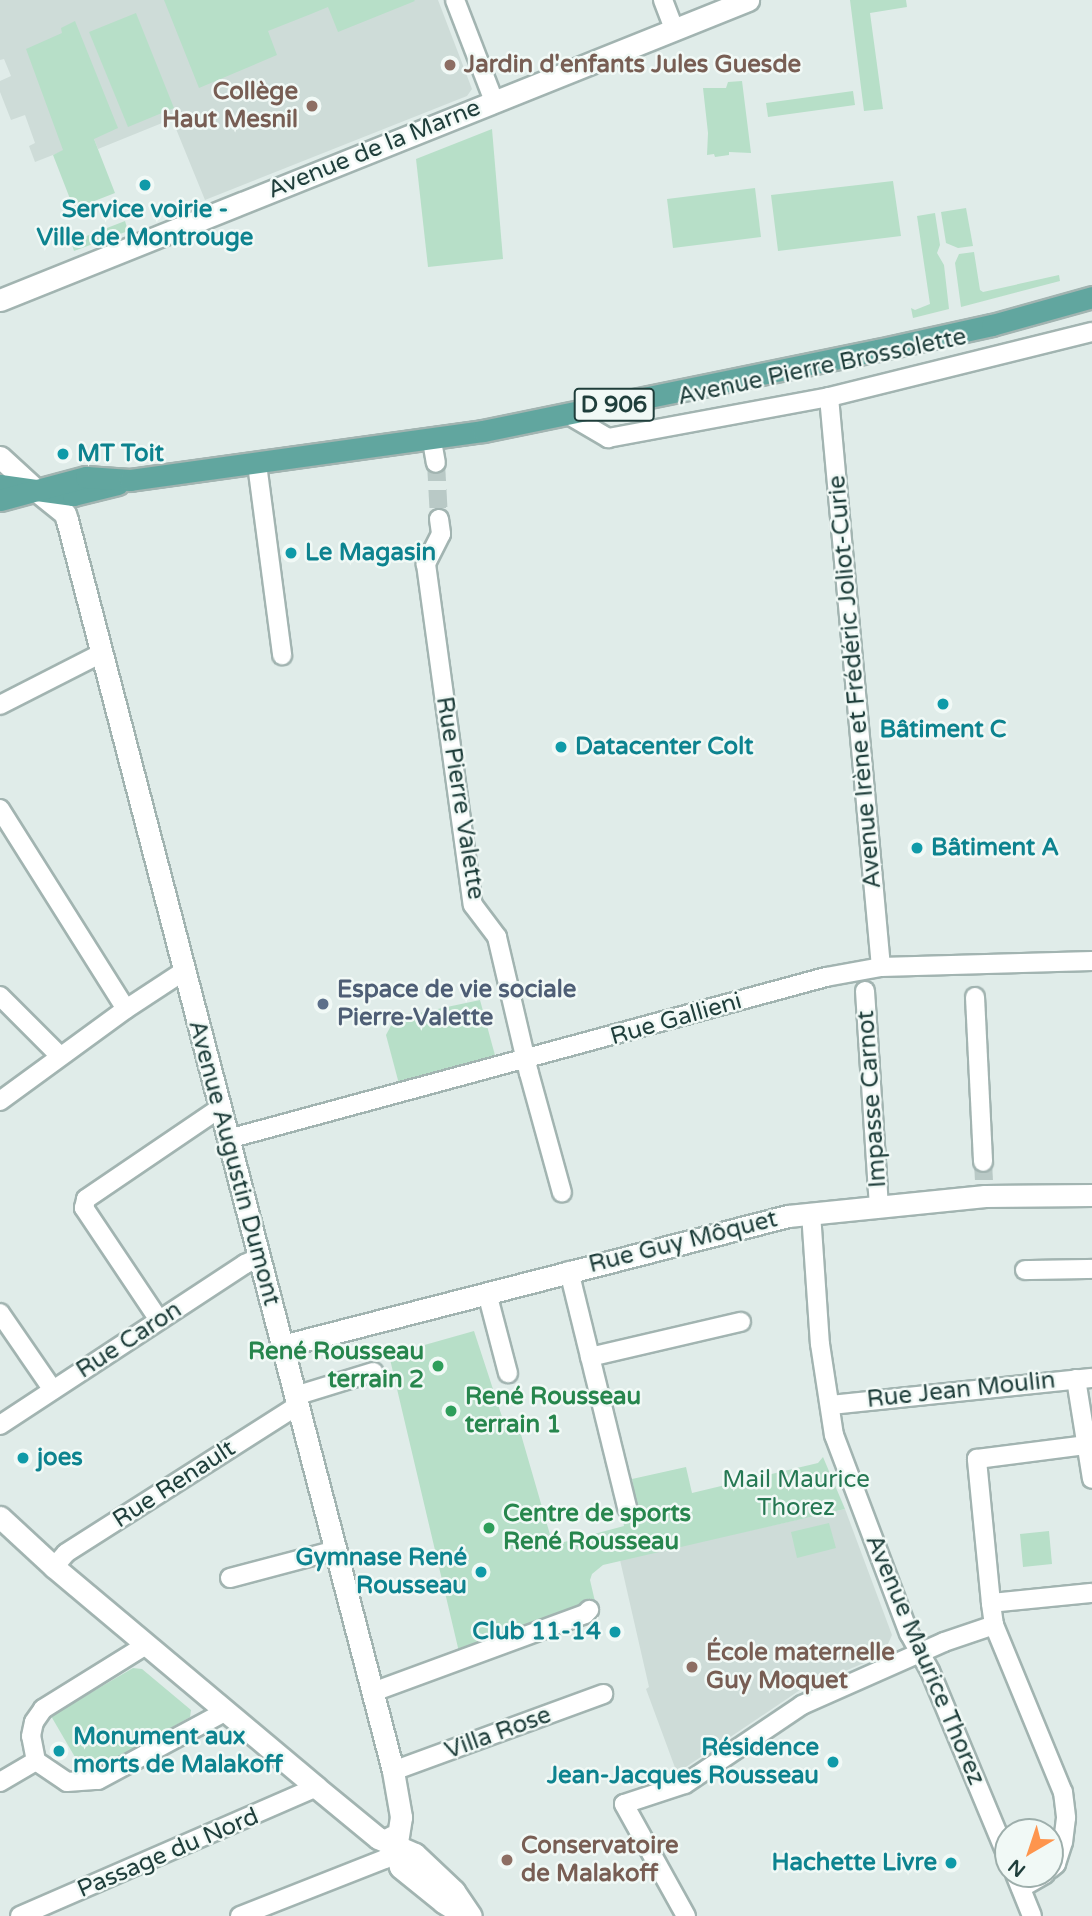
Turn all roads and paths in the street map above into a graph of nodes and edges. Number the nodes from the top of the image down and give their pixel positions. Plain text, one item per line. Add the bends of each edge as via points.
1 (455, 0) edge
2 (663, 0) edge
3 (748, 0) edge
4 (674, 29) junction
5 (494, 101) junction
6 (1092, 298) edge
7 (0, 300) edge
8 (1092, 332) edge
9 (829, 397) junction
10 (567, 414) junction
11 (432, 440) junction
12 (0, 457) edge
13 (436, 463) tunnel mouth
14 (257, 464) junction
15 (0, 485) edge
16 (37, 491) junction
17 (0, 500) edge
18 (439, 519) tunnel mouth
19 (100, 654) junction
20 (282, 655) dead end
21 (0, 705) edge
22 (0, 809) edge
23 (1092, 961) edge
24 (881, 967) junction
25 (184, 971) junction
26 (865, 991) dead end
27 (0, 996) edge
28 (975, 997) dead end
29 (126, 1009) junction
30 (60, 1056) junction
31 (526, 1060) junction
32 (0, 1101) edge
33 (220, 1108) junction
34 (228, 1139) junction
35 (983, 1162) tunnel mouth
36 (562, 1193) dead end
37 (1092, 1195) edge
38 (879, 1206) junction
39 (811, 1213) junction
40 (258, 1258) junction
41 (1092, 1269) edge
42 (1025, 1270) dead end
43 (569, 1271) junction
44 (487, 1293) junction
45 (0, 1313) edge
46 (159, 1320) junction
47 (741, 1322) dead end
48 (282, 1346) junction
49 (590, 1357) junction
50 (373, 1372) dead end
51 (508, 1373) dead end
52 (1084, 1378) edge
53 (53, 1390) junction
54 (296, 1401) junction
55 (830, 1405) junction
56 (0, 1425) edge
57 (1087, 1445) junction
58 (1092, 1479) edge
59 (627, 1508) dead end
60 (0, 1517) edge
61 (336, 1550) junction
62 (54, 1567) junction
63 (230, 1578) dead end
64 (1092, 1593) edge
65 (991, 1603) junction
66 (589, 1610) dead end
67 (994, 1625) junction
68 (146, 1645) junction
69 (919, 1654) junction
70 (373, 1692) junction
71 (603, 1694) dead end
72 (226, 1711) junction
73 (36, 1761) junction
74 (297, 1769) junction
75 (393, 1771) junction
76 (0, 1782) edge
77 (316, 1787) junction
78 (994, 1824) edge
79 (1064, 1834) edge
80 (396, 1848) junction
81 (1021, 1888) edge
82 (20, 1916) edge
83 (240, 1916) edge
84 (465, 1916) edge
85 (471, 1916) edge
86 (686, 1916) edge
87 (1032, 1916) edge

1 - 5 street
2 - 4 street
3 - 4 street, Avenue de la Marne
4 - 5 street, Avenue de la Marne
5 - 7 street, Avenue de la Marne
6 - 10 main road, Avenue Pierre Brossolette / D 906 via 878,351
8 - 9 street, Avenue Pierre Brossolette
9 - 10 street, Avenue Pierre Brossolette via 608,438
9 - 24 street, Avenue Irène et Frédéric Joliot-Curie
10 - 11 main road, Avenue Pierre Brossolette / D 906
11 - 13 street
11 - 14 main road, Avenue Pierre Brossolette / D 906
12 - 16 street, Avenue Augustin Dumont
14 - 16 main road, Avenue Pierre Brossolette / D 906 via 130,480 86,477
14 - 20 street
15 - 16 main road, Avenue Pierre Brossolette / D 906
16 - 17 main road, Avenue Pierre Brossolette / D 906
16 - 19 street, Avenue Augustin Dumont via 65,514
18 - 31 street, Rue Pierre Valette via 441,534 426,564 473,905 497,937
19 - 21 street
19 - 25 street, Avenue Augustin Dumont
22 - 29 street
23 - 24 street, Rue Gallieni
24 - 31 street, Rue Gallieni via 826,977
25 - 29 street
25 - 33 street, Avenue Augustin Dumont
26 - 38 street, Impasse Carnot
27 - 30 street
28 - 35 street
29 - 30 street
30 - 32 street
31 - 34 street, Rue Gallieni
31 - 36 street, Rue Pierre Valette
33 - 34 street, Avenue Augustin Dumont
33 - 46 street via 86,1199 84,1208
34 - 40 street, Avenue Augustin Dumont
37 - 38 street, Rue Guy Môquet via 984,1189
38 - 39 street, Rue Guy Môquet
39 - 43 street, Rue Guy Môquet
39 - 55 street, Avenue Maurice Thorez via 820,1344
40 - 46 street, Rue Caron
40 - 48 street, Avenue Augustin Dumont
41 - 42 street
43 - 44 street, Rue Guy Môquet
43 - 49 street
44 - 48 street, Rue Guy Môquet
44 - 51 street
45 - 53 street
46 - 53 street, Rue Caron
47 - 49 street
48 - 54 street, Avenue Augustin Dumont
49 - 59 street
50 - 54 street, Rue Renault
52 - 55 street, Rue Jean Moulin
52 - 57 street
53 - 56 street, Rue Caron
54 - 61 street, Avenue Augustin Dumont
54 - 62 street, Rue Renault via 66,1553
55 - 69 street, Avenue Maurice Thorez via 844,1466
57 - 58 street
57 - 65 street via 977,1459
60 - 62 street
61 - 63 street
61 - 70 street, Avenue Augustin Dumont
62 - 68 street
64 - 65 street
65 - 67 street
66 - 70 street
67 - 69 street
67 - 79 street via 1063,1792
68 - 72 street
68 - 73 street via 43,1709 31,1736
69 - 78 street, Avenue Maurice Thorez
69 - 86 street via 802,1704 685,1784 624,1804
70 - 75 street, Avenue Augustin Dumont
71 - 75 street, Villa Rose
72 - 73 street via 98,1780 67,1783
72 - 74 street
73 - 76 street
74 - 77 street
74 - 80 street via 369,1814 386,1829
75 - 80 street, Avenue Augustin Dumont via 401,1811
77 - 80 street
77 - 82 street, Passage du Nord
80 - 83 street via 385,1859
80 - 84 street via 400,1867
80 - 85 street via 415,1854 454,1891
81 - 87 street

